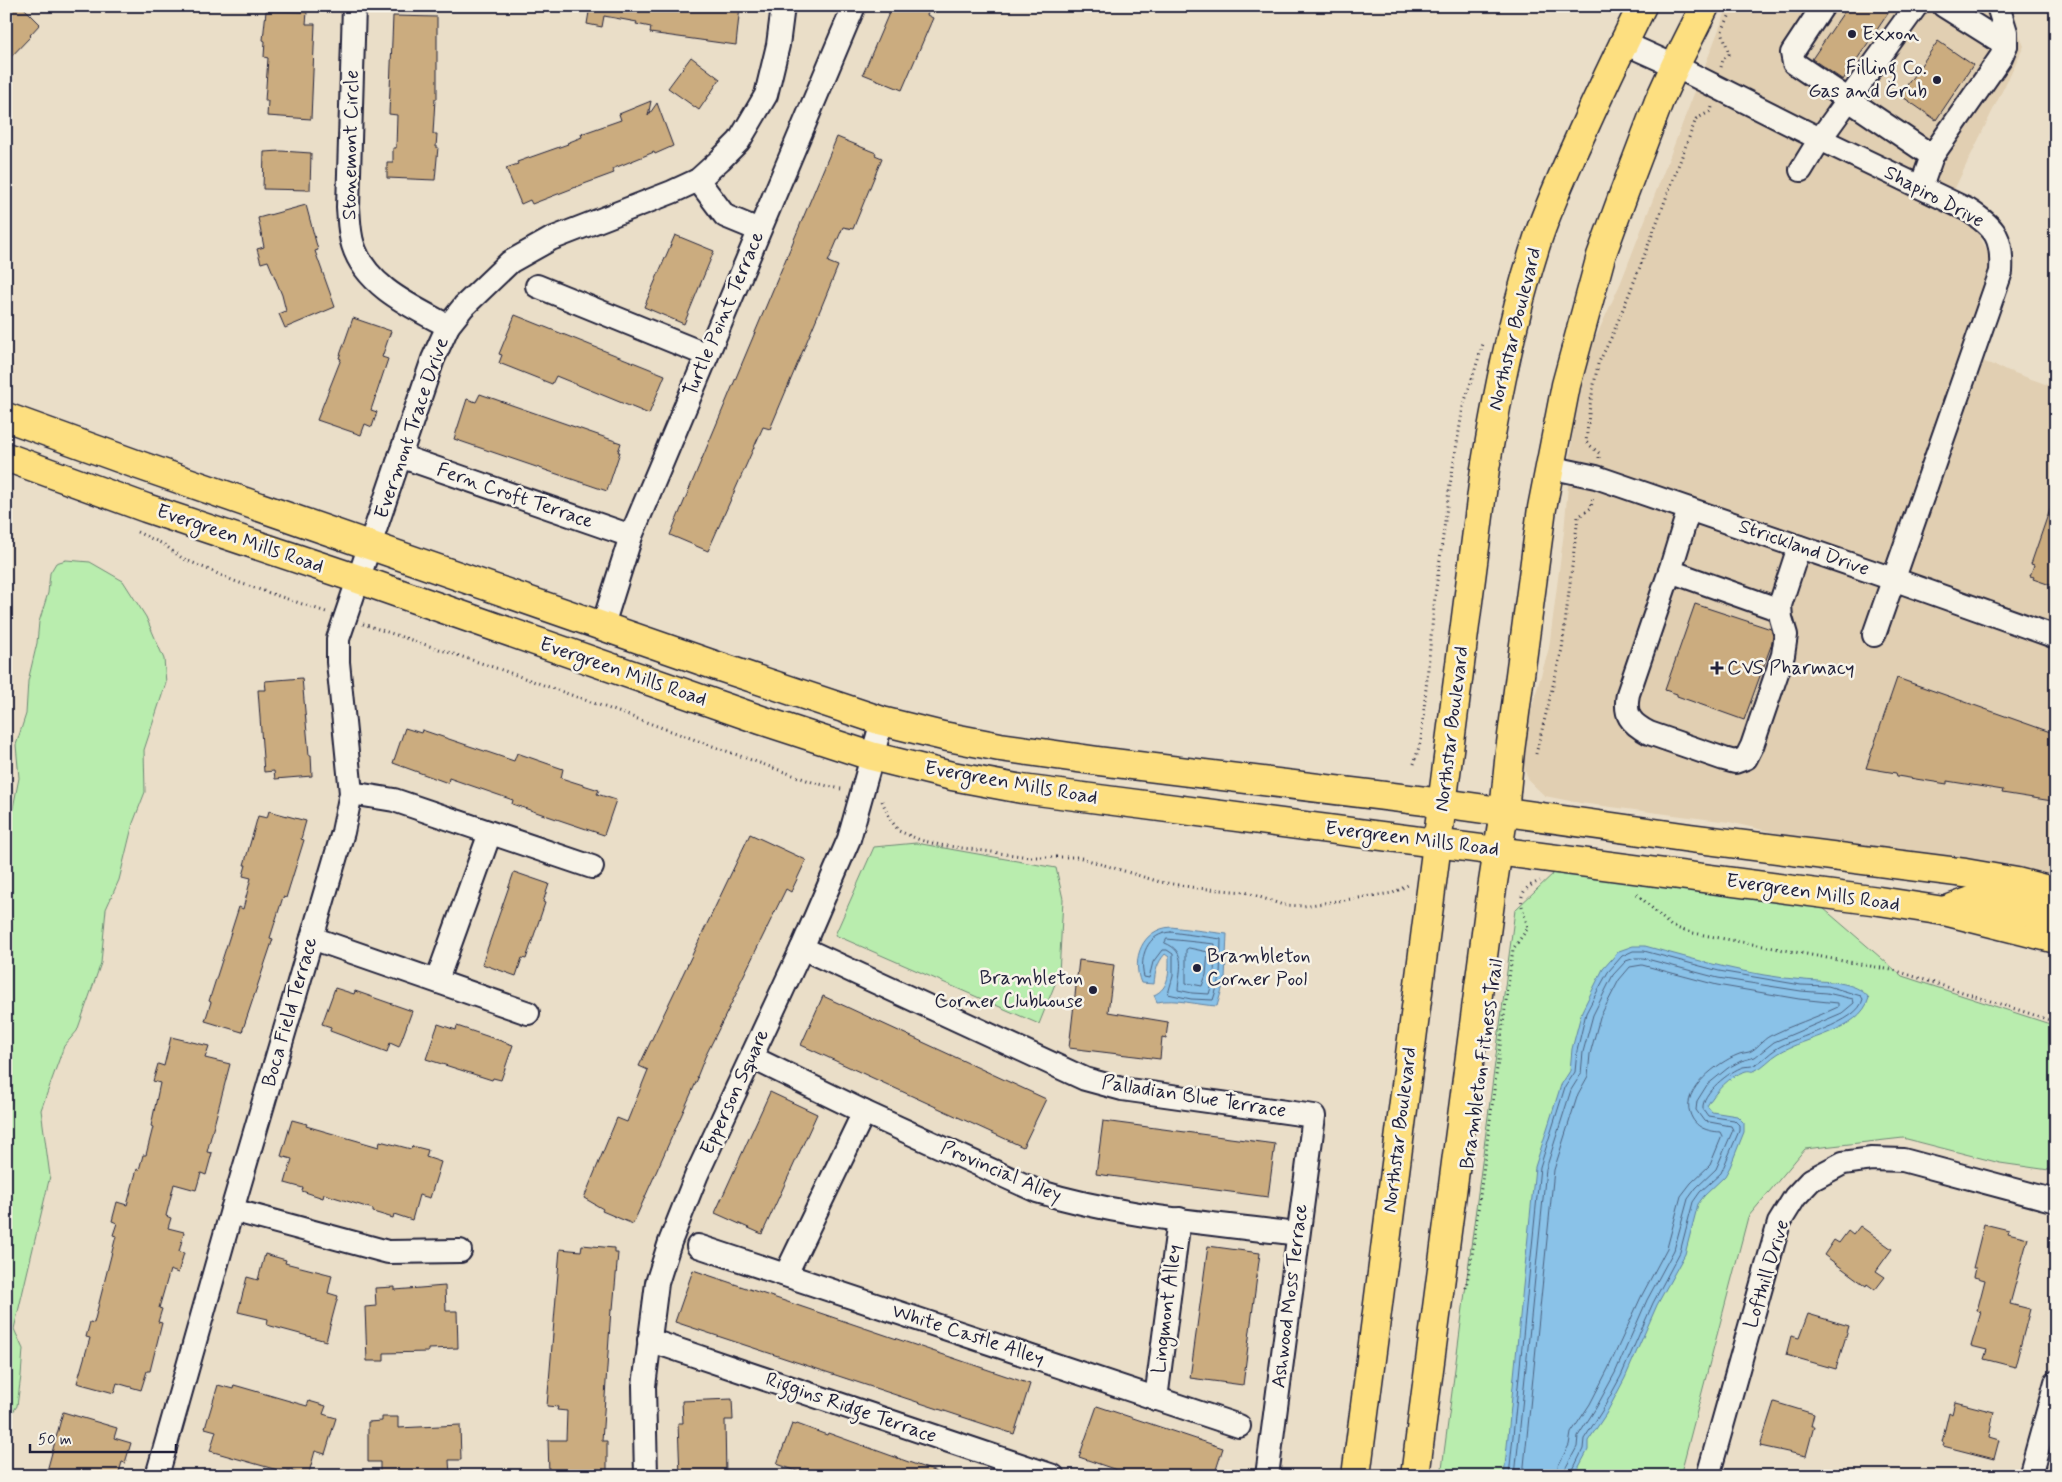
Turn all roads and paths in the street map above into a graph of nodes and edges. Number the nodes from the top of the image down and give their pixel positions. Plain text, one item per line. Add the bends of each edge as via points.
1 (354, 6) edge
2 (783, 6) edge
3 (854, 6) edge
4 (1642, 6) edge
5 (1705, 6) edge
6 (1734, 6) edge
7 (1822, 6) edge
8 (1916, 6) edge
9 (1944, 6) edge
10 (1998, 6) edge
11 (1624, 43) junction
12 (2006, 45) junction
13 (1675, 66) junction
14 (1716, 86) junction
15 (1848, 100) junction
16 (1820, 139) junction
17 (1932, 156) junction
18 (1801, 170) dead end
19 (698, 180) junction
20 (1921, 187) junction
21 (759, 230) junction
22 (537, 286) dead end
23 (448, 326) junction
24 (707, 355) junction
25 (6, 417) edge
26 (400, 456) junction
27 (6, 458) edge
28 (1549, 467) junction
29 (1596, 477) junction
30 (1689, 509) junction
31 (136, 531) dead end
32 (631, 536) junction
33 (371, 544) junction
34 (1799, 547) junction
35 (1670, 571) junction
36 (358, 579) junction
37 (1893, 579) junction
38 (1780, 610) junction
39 (344, 618) junction
40 (603, 625) junction
41 (1874, 635) dead end
42 (2056, 637) edge
43 (882, 721) junction
44 (1536, 754) dead end
45 (871, 756) junction
46 (350, 793) junction
47 (860, 794) junction
48 (1442, 803) junction
49 (1504, 812) junction
50 (490, 833) junction
51 (1438, 842) junction
52 (1498, 850) junction
53 (592, 866) dead end
54 (1545, 880) dead end
55 (1410, 884) dead end
56 (1632, 891) dead end
57 (2056, 892) edge
58 (1944, 911) junction
59 (2056, 918) edge
60 (312, 938) junction
61 (2056, 939) edge
62 (802, 948) junction
63 (437, 980) junction
64 (528, 1013) dead end
65 (2056, 1022) edge
66 (751, 1057) junction
67 (864, 1112) junction
68 (1314, 1116) joint
69 (2056, 1201) edge
70 (232, 1210) junction
71 (1179, 1219) junction
72 (1297, 1234) junction
73 (698, 1246) dead end
74 (460, 1251) dead end
75 (786, 1274) junction
76 (1463, 1302) dead end
77 (649, 1340) junction
78 (2056, 1382) edge
79 (1156, 1399) junction
80 (1238, 1426) dead end
81 (163, 1474) edge
82 (646, 1476) edge
83 (1053, 1476) edge
84 (1267, 1476) edge
85 (1356, 1476) edge
86 (1415, 1476) edge
87 (1708, 1476) edge
88 (2030, 1476) edge

1 - 23 street, Stonemont Circle via 348,207 353,247 363,267 379,285
2 - 19 street, Evermont Trace Drive via 766,94 739,141
3 - 21 street, Turtle Point Terrace
4 - 11 main road, Northstar Boulevard
5 - 13 main road
6 - 14 path via 1722,32 1729,54 1723,60
7 - 15 street via 1792,53 1794,63
8 - 15 street
9 - 12 street
10 - 12 street via 2006,32
11 - 13 street, Shapiro Drive
11 - 48 main road, Northstar Boulevard via 1553,196 1514,319 1485,469
12 - 17 street via 2001,58
13 - 14 street, Shapiro Drive
13 - 28 main road via 1601,256 1568,377
14 - 16 street, Shapiro Drive
14 - 29 path via 1711,111 1696,119 1638,272 1598,364 1586,442 1599,453
15 - 16 street
15 - 17 street
16 - 18 street
16 - 20 street, Shapiro Drive
17 - 20 street
19 - 21 street via 725,216
19 - 23 street, Evermont Trace Drive via 534,247 488,281
20 - 37 street, Shapiro Drive via 1988,223 1997,236 2002,258 1999,277
21 - 24 street, Turtle Point Terrace
22 - 24 street
23 - 26 street, Evermont Trace Drive via 433,359
24 - 32 street, Turtle Point Terrace
25 - 33 main road, Evergreen Mills Road
26 - 32 street, Fern Croft Terrace
26 - 33 street, Evermont Trace Drive
27 - 36 main road, Evergreen Mills Road
28 - 29 street, Strickland Drive
28 - 49 main road
29 - 30 street, Strickland Drive
29 - 44 path via 1591,508 1578,517 1562,649
30 - 34 street, Strickland Drive
30 - 35 street
31 - 39 path via 164,544 182,558 234,581
32 - 40 street, Turtle Point Terrace
33 - 36 street, Boca Field Terrace
33 - 40 main road, Evergreen Mills Road
34 - 37 street, Strickland Drive
34 - 38 street
35 - 38 street
35 - 38 street via 1626,708 1630,719 1649,733 1735,762 1746,758 1783,655 1786,635
36 - 39 street, Boca Field Terrace
36 - 45 main road, Evergreen Mills Road
37 - 41 street, Shapiro Drive
37 - 42 street, Strickland Drive
39 - 46 street, Boca Field Terrace via 338,638 338,662
39 - 47 path via 502,670 815,783
40 - 43 main road, Evergreen Mills Road
43 - 45 street, Epperson Square
43 - 48 main road, Evergreen Mills Road via 1000,747
45 - 47 street, Epperson Square
45 - 51 main road, Evergreen Mills Road via 1022,789
46 - 50 street via 394,800
46 - 60 street, Boca Field Terrace via 343,832
47 - 55 path via 881,799 899,831 920,840 1029,857 1078,857 1160,882 1246,892 1283,905 1303,906 1393,893
47 - 62 street, Epperson Square via 849,839
48 - 49 main road, Evergreen Mills Road
48 - 51 main road, Northstar Boulevard
49 - 52 main road
49 - 57 main road, Evergreen Mills Road via 1965,873
50 - 53 street
50 - 63 street
51 - 52 main road, Evergreen Mills Road
51 - 85 main road, Northstar Boulevard
52 - 58 main road, Evergreen Mills Road
52 - 86 main road
54 - 76 path, Brambleton Fitness Trail via 1525,889 1521,898 1528,928 1513,949
56 - 65 path via 1672,926 1688,932 1897,971
58 - 59 main road via 1977,899
58 - 61 main road, Evergreen Mills Road
60 - 63 street
60 - 70 street, Boca Field Terrace
62 - 66 street, Epperson Square
62 - 68 street, Palladian Blue Terrace via 1085,1079 1122,1089
63 - 64 street
66 - 67 street, Provincial Alley
66 - 77 street, Epperson Square via 697,1174 670,1242 657,1283
67 - 71 street, Provincial Alley via 1037,1192 1110,1210
67 - 75 street
68 - 72 street, Ashwood Moss Terrace
69 - 87 street, Lofthill Drive via 1903,1160 1872,1159 1843,1163 1812,1180 1795,1197 1779,1223
70 - 74 street via 388,1252
70 - 81 street, Boca Field Terrace
71 - 72 street, Provincial Alley
71 - 79 street, Lingmont Alley
72 - 84 street, Ashwood Moss Terrace
73 - 75 street, White Castle Alley
75 - 79 street, White Castle Alley
77 - 82 street, Epperson Square via 644,1386
77 - 83 street, Riggins Ridge Terrace
78 - 88 street
79 - 80 street, White Castle Alley

